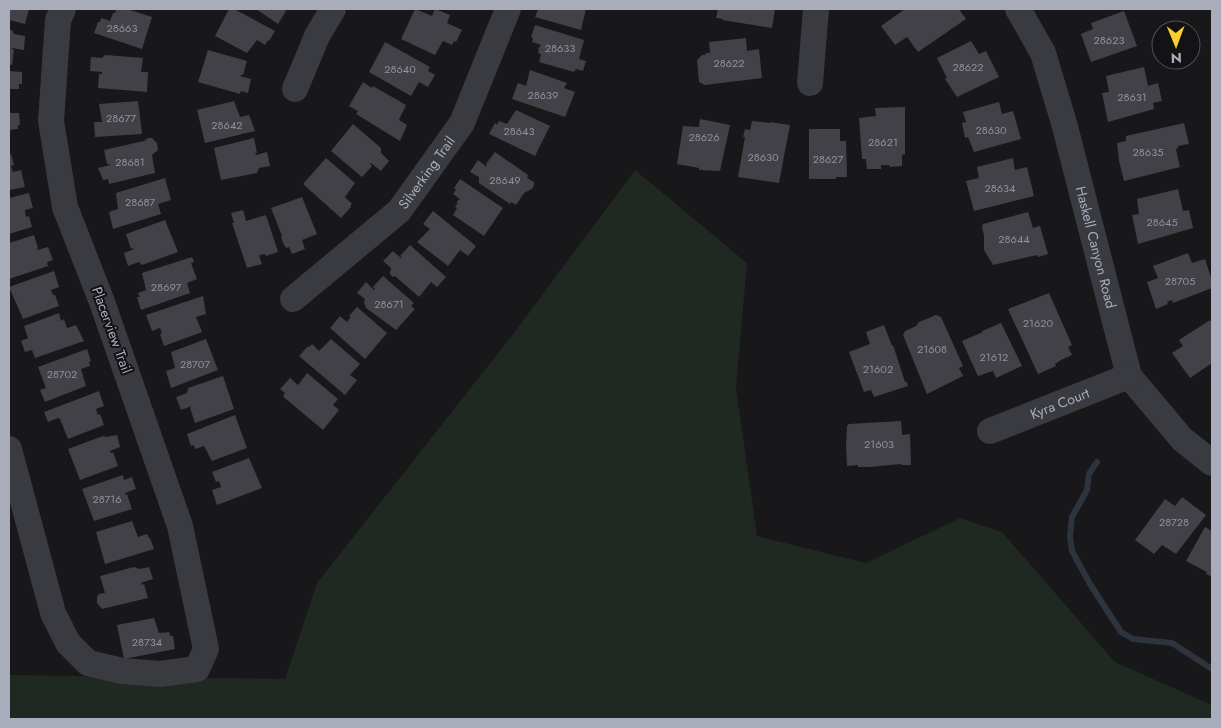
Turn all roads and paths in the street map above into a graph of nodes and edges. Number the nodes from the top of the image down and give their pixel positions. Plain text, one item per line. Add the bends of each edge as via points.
1 (63, 9) edge
2 (333, 9) edge
3 (508, 9) edge
4 (816, 9) edge
5 (1018, 9) edge
6 (810, 83) dead end
7 (295, 89) dead end
8 (293, 299) dead end
9 (1129, 376) junction
10 (990, 431) dead end
11 (9, 449) edge
12 (1212, 464) edge
13 (9, 509) edge
14 (41, 567) junction

1 - 14 street, Placerview Trail via 58,20 51,121 65,207 102,302 180,526 206,649 197,669 160,674 122,671 88,663 68,643 53,613
2 - 7 street via 317,36
3 - 8 street, Silverking Trail via 462,123 399,211
4 - 6 street
5 - 9 street, Haskell Canyon Road via 1043,53
9 - 10 street, Kyra Court
9 - 12 street, Haskell Canyon Road via 1182,439
11 - 14 street
13 - 14 street via 28,551

